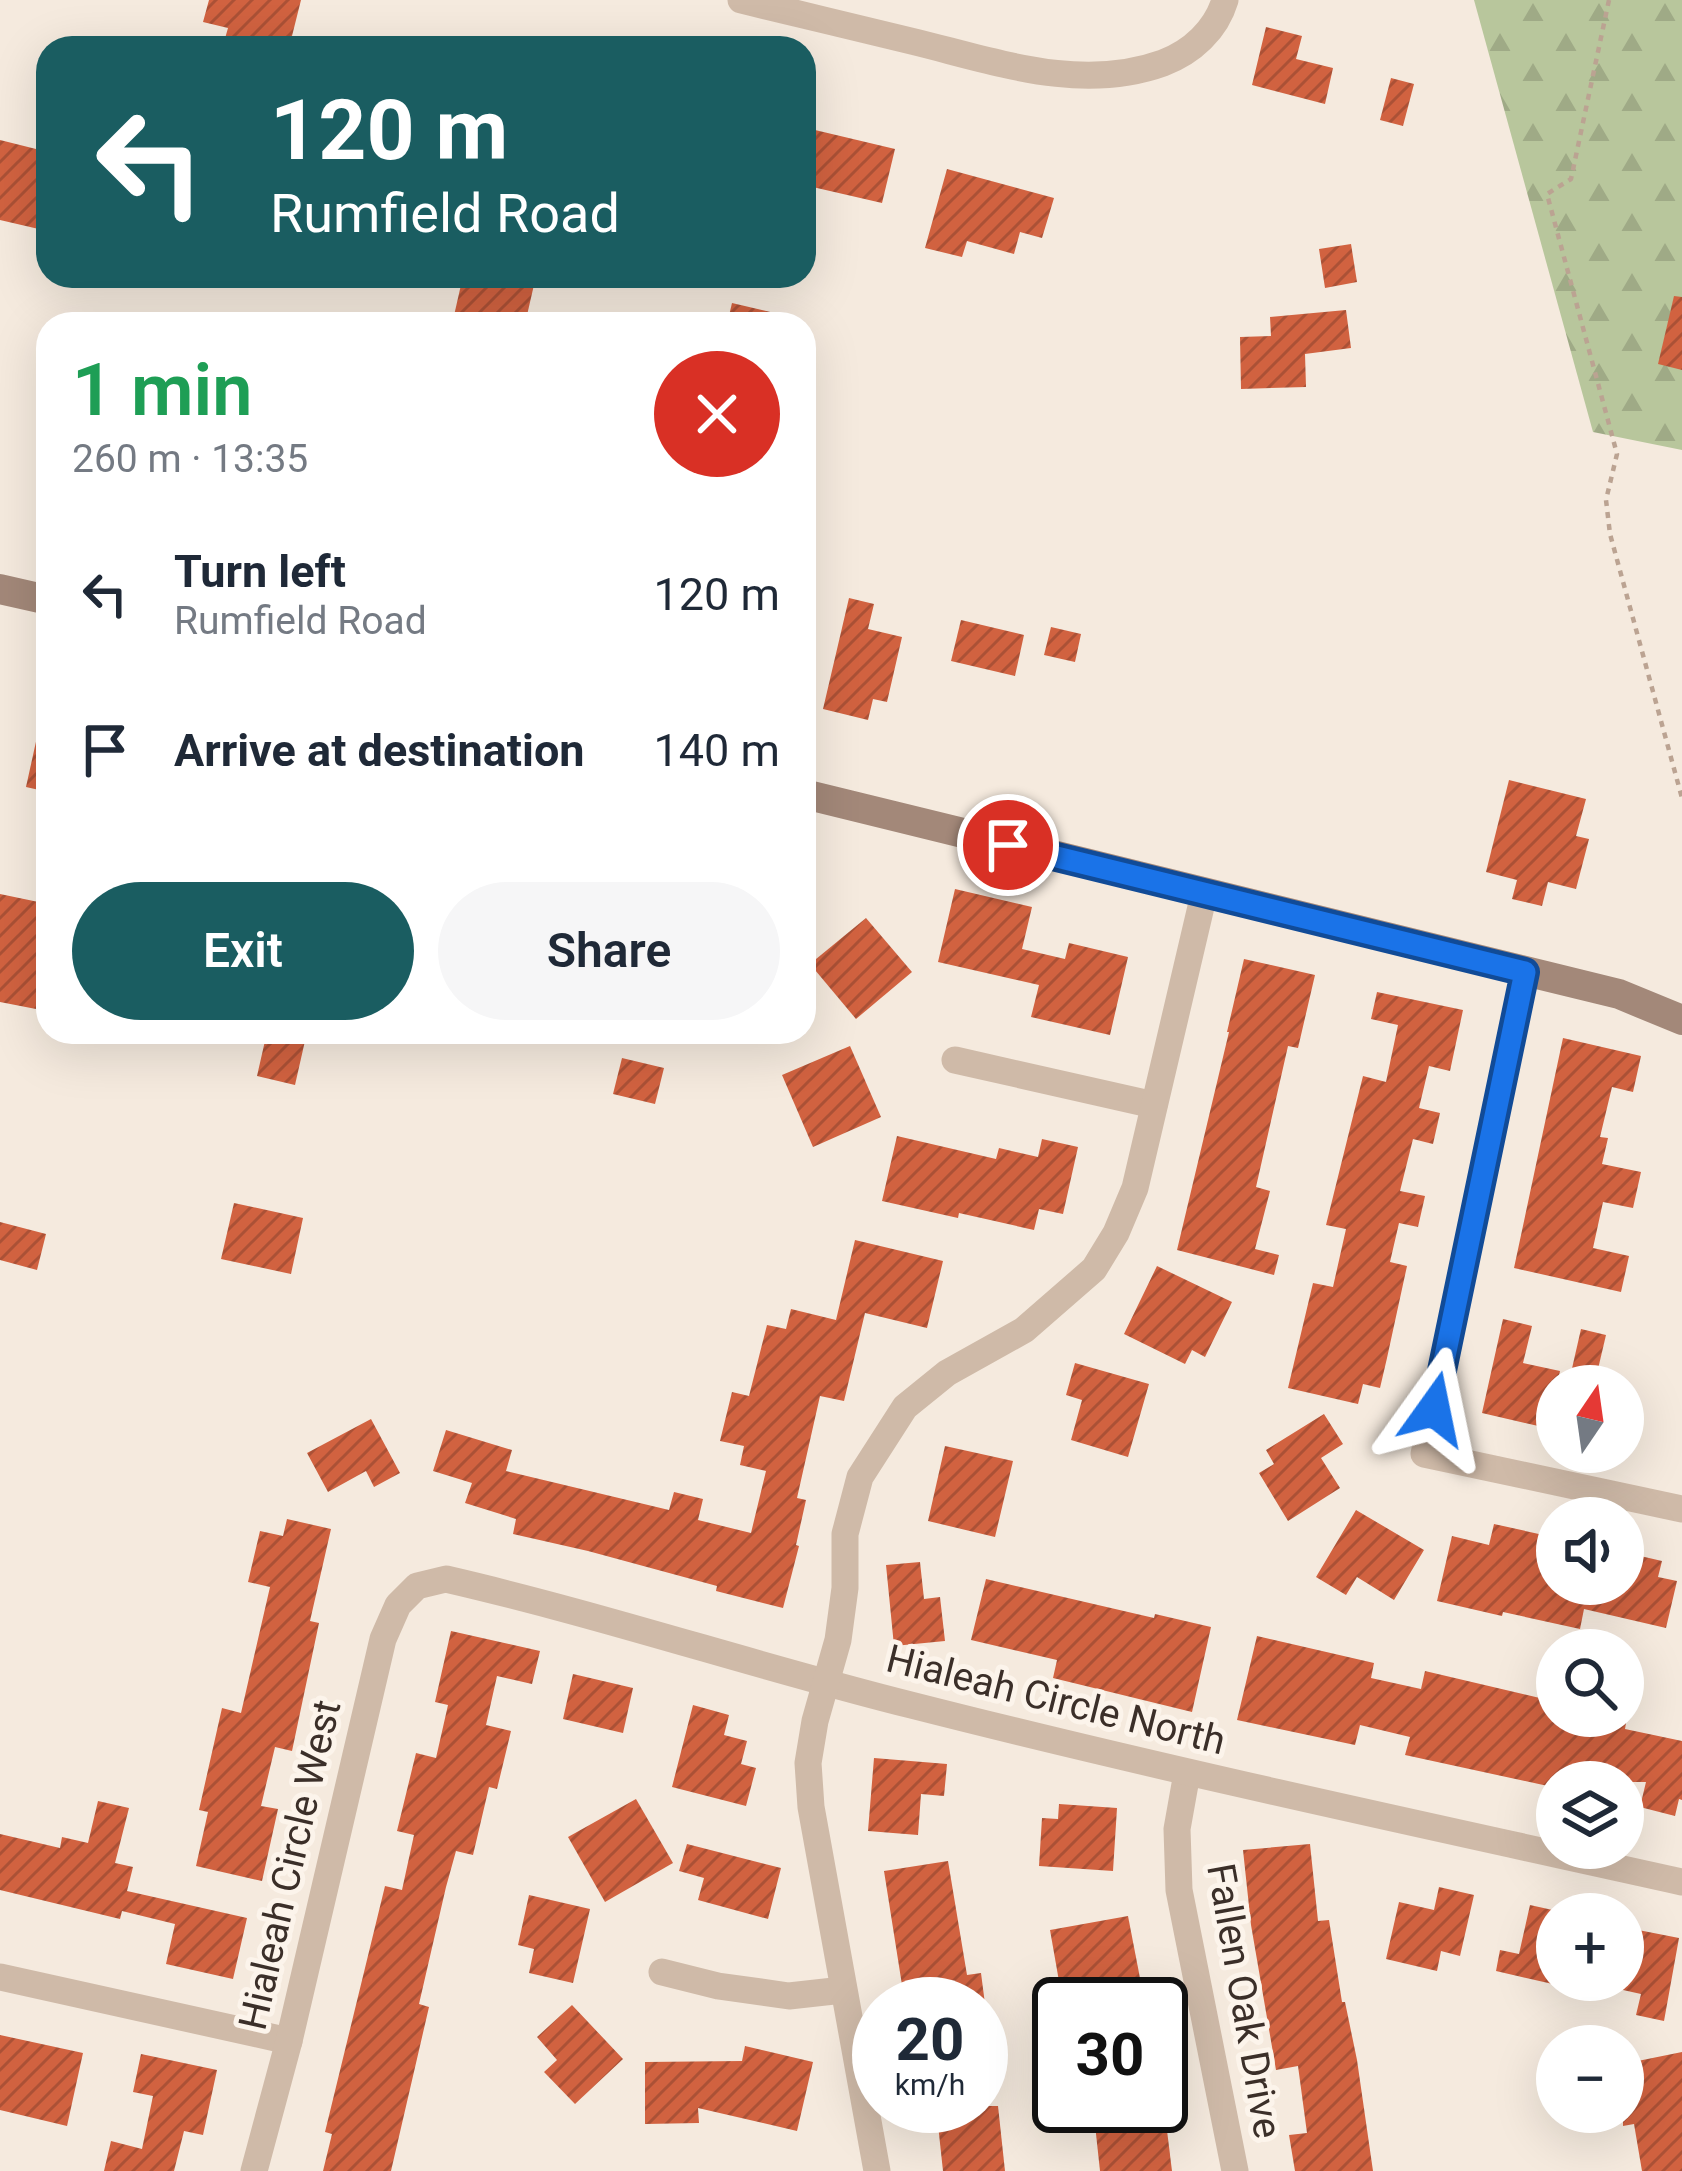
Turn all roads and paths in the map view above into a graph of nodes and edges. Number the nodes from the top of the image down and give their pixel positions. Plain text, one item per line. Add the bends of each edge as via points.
1 (741, 0) edge
2 (1225, 0) edge
3 (1609, 0) edge
4 (0, 589) edge
5 (36, 597) edge
6 (816, 797) edge
7 (1682, 798) edge
8 (1204, 894) junction
9 (1525, 972) junction
10 (1682, 1020) edge
11 (955, 1060) dead end
12 (1154, 1105) junction
13 (1682, 1509) edge
14 (417, 1586) joint
15 (826, 1684) junction
16 (1186, 1773) junction
17 (1682, 1882) edge
18 (662, 1972) dead end
19 (0, 1978) edge
20 (843, 1990) junction
21 (289, 2041) junction
22 (254, 2171) edge
23 (877, 2171) edge
24 (1235, 2171) edge

1 - 2 street via 1042,72 1094,77 1179,57 1197,46
3 - 7 path via 1571,179 1546,194 1617,454 1606,500 1610,534
4 - 5 main road
6 - 8 main road
8 - 9 main road
8 - 12 street
9 - 10 main road via 1618,994
9 - 13 street via 1424,1454
11 - 12 street
12 - 15 street via 1135,1188 1094,1269 1024,1330 946,1373 905,1407 860,1477
14 - 15 street, Hialeah Circle North via 446,1579 490,1589
14 - 21 street, Hialeah Circle West via 383,1639
15 - 16 street, Hialeah Circle North
15 - 20 street via 808,1762
16 - 17 street, Hialeah Circle North
16 - 24 street, Fallen Oak Drive via 1179,1890
18 - 20 street via 789,1996
19 - 21 street
20 - 23 street
21 - 22 street, Hialeah Circle West

